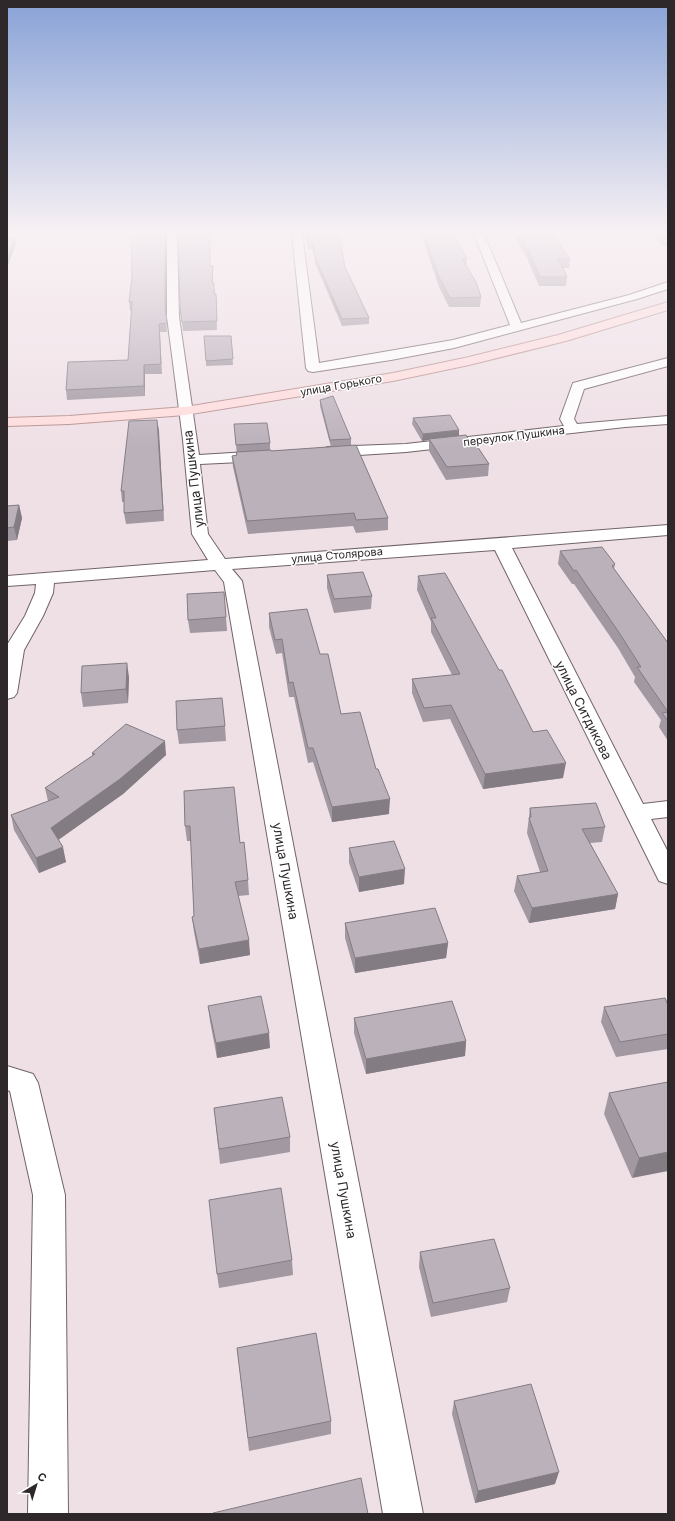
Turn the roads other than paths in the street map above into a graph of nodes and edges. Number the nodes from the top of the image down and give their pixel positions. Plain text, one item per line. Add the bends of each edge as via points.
1 (173, 305) edge
2 (306, 305) edge
3 (508, 305) edge
4 (602, 305) edge
5 (668, 306) edge
6 (517, 327) junction
7 (668, 362) edge
8 (185, 411) junction
9 (668, 420) edge
10 (7, 422) edge
11 (573, 429) junction
12 (311, 454) edge
13 (279, 455) edge
14 (192, 460) junction
15 (668, 530) edge
16 (501, 544) junction
17 (220, 565) junction
18 (46, 578) junction
19 (7, 581) edge
20 (7, 693) edge
21 (668, 809) edge
22 (637, 813) junction
23 (668, 875) edge
24 (7, 1078) edge
25 (48, 1514) edge
26 (404, 1514) edge

1 - 8 street, улица Пушкина
2 - 6 street via 314,368 454,344
3 - 6 street
4 - 6 street
5 - 8 main road, улица Горького via 562,338 469,361 393,377
7 - 11 street, переулок Пушкина via 578,386 567,419
8 - 10 main road, улица Горького
8 - 14 street, улица Пушкина
9 - 11 street, переулок Пушкина
11 - 12 street, переулок Пушкина via 406,448
13 - 14 street
14 - 17 street, улица Пушкина via 200,534
15 - 16 street, улица Столярова
16 - 17 street, улица Столярова
16 - 22 street, улица Ситдикова
17 - 18 street, улица Столярова
17 - 26 street, улица Пушкина via 233,580
18 - 19 street, улица Столярова
18 - 20 street via 44,593 34,616 14,650
21 - 22 street
22 - 23 street, улица Ситдикова
24 - 25 street via 22,1083 49,1195

